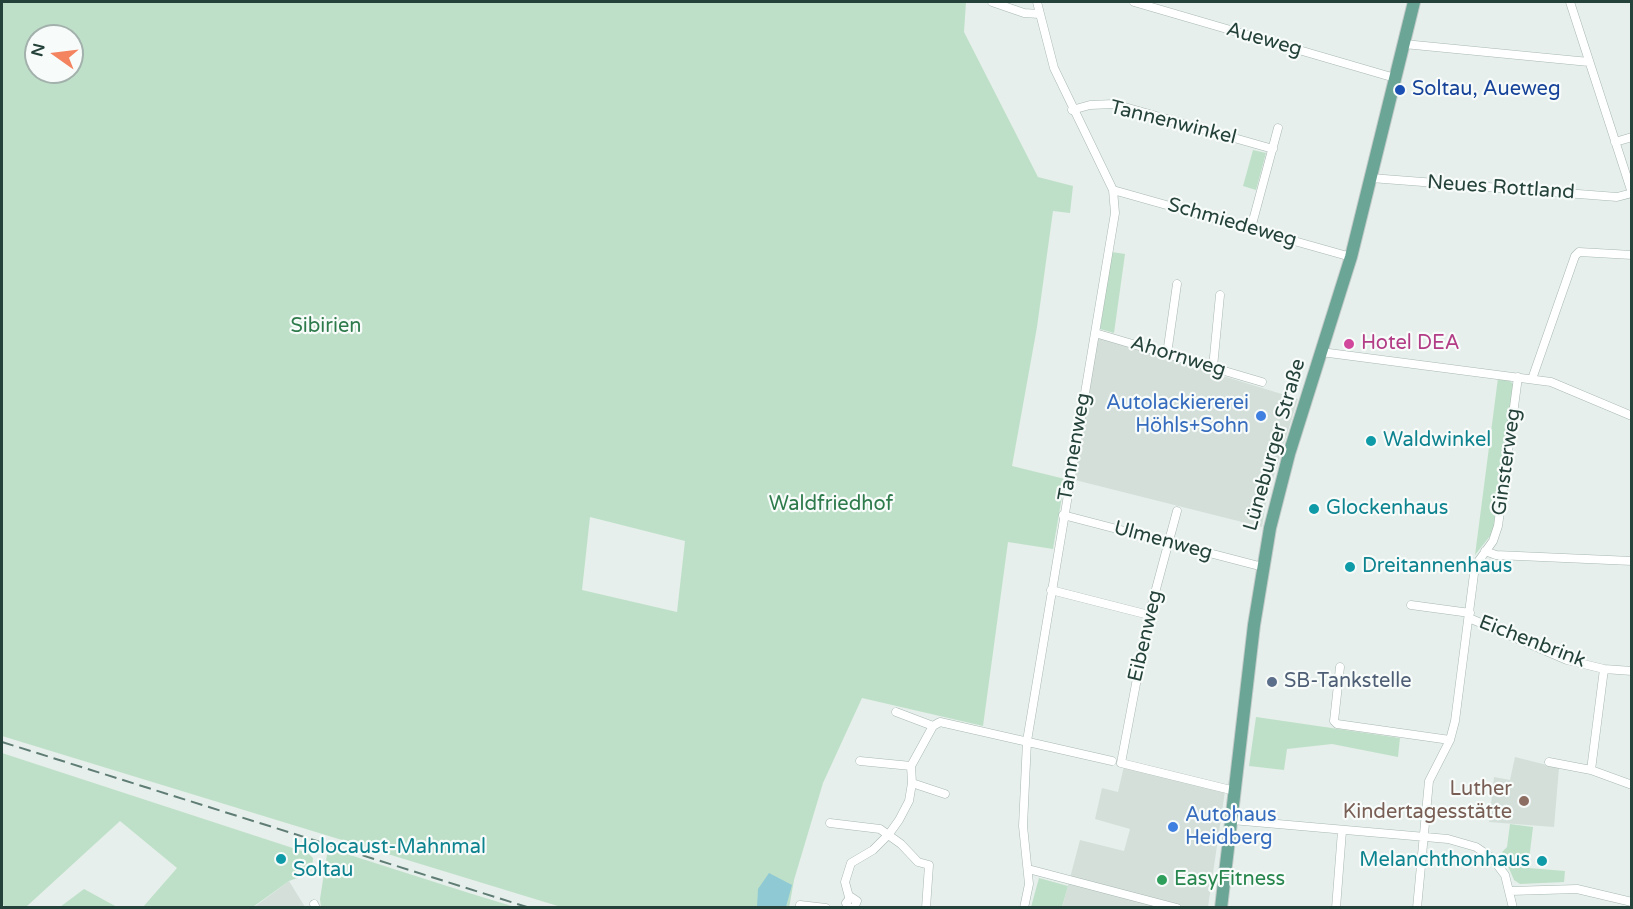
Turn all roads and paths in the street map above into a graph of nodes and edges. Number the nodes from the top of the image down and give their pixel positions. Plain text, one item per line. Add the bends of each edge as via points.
1 (992, 2) edge
2 (1037, 2) edge
3 (1134, 2) edge
4 (1414, 2) edge
5 (1570, 2) edge
6 (1039, 14) junction
7 (1404, 44) junction
8 (1589, 62) junction
9 (1395, 78) junction
10 (1072, 110) junction
11 (1278, 129) dead end
12 (1632, 137) edge
13 (1616, 142) junction
14 (1273, 149) junction
15 (1371, 178) junction
16 (1113, 190) junction
17 (1632, 193) edge
18 (1251, 228) junction
19 (1632, 255) edge
20 (1351, 257) junction
21 (1177, 284) dead end
22 (1220, 295) dead end
23 (1095, 333) junction
24 (1321, 352) junction
25 (1167, 354) junction
26 (1213, 367) junction
27 (1518, 377) junction
28 (1532, 379) junction
29 (1262, 382) dead end
30 (1632, 416) edge
31 (1177, 511) dead end
32 (1063, 515) junction
33 (1168, 542) junction
34 (1485, 550) junction
35 (1632, 561) edge
36 (1263, 567) junction
37 (1052, 590) junction
38 (1411, 605) dead end
39 (1149, 615) junction
40 (1470, 615) junction
41 (1340, 667) dead end
42 (1604, 669) junction
43 (1632, 671) edge
44 (896, 712) dead end
45 (933, 726) junction
46 (1450, 740) junction
47 (1027, 741) junction
48 (860, 761) dead end
49 (1117, 762) junction
50 (1549, 762) dead end
51 (911, 766) junction
52 (1591, 770) junction
53 (912, 783) junction
54 (1632, 785) edge
55 (1235, 791) junction
56 (945, 794) dead end
57 (1232, 820) junction
58 (830, 823) dead end
59 (1342, 831) junction
60 (889, 834) junction
61 (1423, 837) junction
62 (1028, 869) junction
63 (1510, 891) junction
64 (1632, 902) edge
65 (800, 905) dead end
66 (851, 905) edge
67 (826, 908) edge
68 (926, 908) edge
69 (1024, 908) edge
70 (1177, 908) edge
71 (1221, 908) edge
72 (1336, 908) edge
73 (1417, 908) edge
74 (1514, 908) edge

1 - 6 street
2 - 6 street, Tannenweg
3 - 9 street, Aueweg
4 - 7 main road, Lüneburger Straße
5 - 8 street
6 - 10 street, Tannenweg via 1054,68
7 - 8 street
7 - 9 main road, Lüneburger Straße
8 - 13 street
9 - 15 main road, Lüneburger Straße
10 - 14 street, Tannenwinkel via 1114,104
10 - 16 street, Tannenweg
11 - 14 street
12 - 13 street
13 - 17 street
14 - 18 street
15 - 17 street, Neues Rottland via 1617,197
15 - 20 main road, Lüneburger Straße
16 - 18 street, Schmiedeweg
16 - 23 street, Tannenweg via 1115,213
18 - 20 street, Schmiedeweg
19 - 28 street via 1579,252 1575,256
20 - 24 main road, Lüneburger Straße
21 - 25 street
22 - 26 street
23 - 25 street, Ahornweg
23 - 32 street, Tannenweg
24 - 27 street
24 - 36 main road, Lüneburger Straße via 1278,493
25 - 26 street, Ahornweg
26 - 29 street, Ahornweg
27 - 28 street
27 - 34 street, Ginsterweg via 1498,526
28 - 30 street via 1568,388
31 - 33 street, Eibenweg
32 - 33 street, Ulmenweg
32 - 37 street, Tannenweg
33 - 36 street, Ulmenweg
33 - 39 street, Eibenweg
34 - 35 street via 1496,555
34 - 40 street, Ginsterweg via 1475,566
36 - 55 main road, Lüneburger Straße
37 - 39 street
37 - 47 street, Tannenweg
38 - 40 street
39 - 49 street, Eibenweg
40 - 42 street, Eichenbrink via 1567,660
40 - 46 street, Ginsterweg
41 - 46 street via 1334,721 1337,724
42 - 43 street, Eichenbrink
42 - 52 street
44 - 45 street
45 - 47 street via 947,722
45 - 51 street
46 - 61 street, Ginsterweg via 1429,781
47 - 49 street
47 - 62 street, Tannenweg via 1023,826
48 - 51 street
49 - 55 street
50 - 52 street
51 - 53 street
52 - 54 street
53 - 56 street
53 - 60 street via 909,801
55 - 57 main road, Lüneburger Straße
57 - 59 street
57 - 71 main road, Lüneburger Straße
58 - 60 street via 880,829
59 - 61 street
59 - 72 street
60 - 66 street via 873,850 851,863 845,882
60 - 68 street via 918,862 929,865
61 - 63 street via 1476,847 1492,858 1505,875
61 - 73 street, Ginsterweg
62 - 69 street, Tannenweg
62 - 70 street
63 - 64 street via 1577,889
63 - 74 street
65 - 67 street

